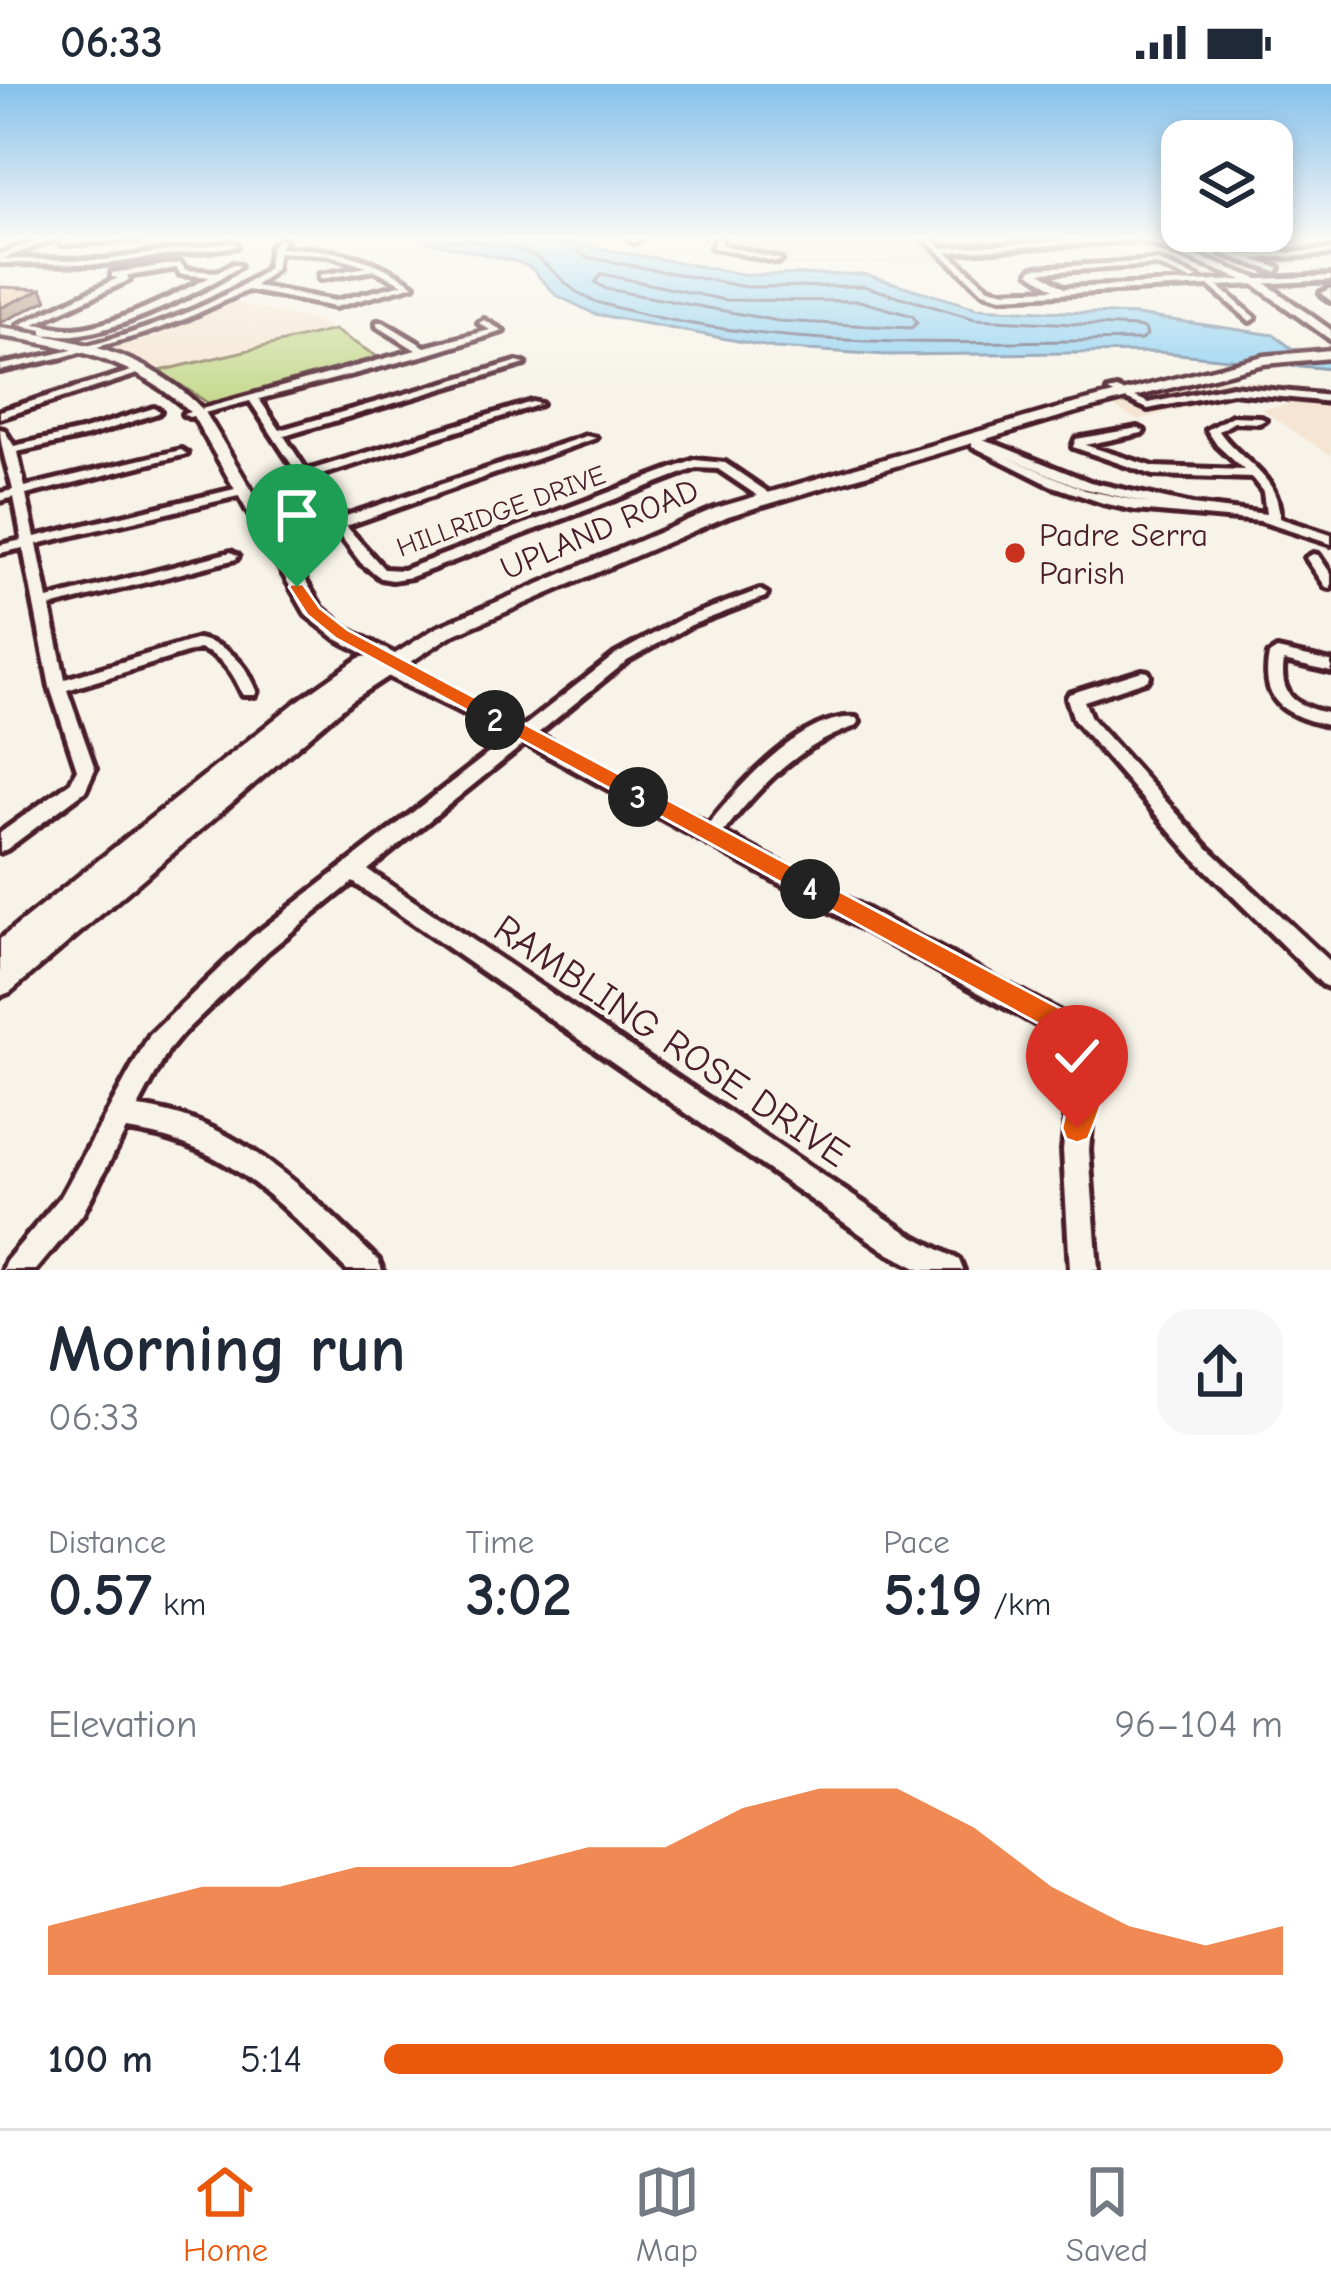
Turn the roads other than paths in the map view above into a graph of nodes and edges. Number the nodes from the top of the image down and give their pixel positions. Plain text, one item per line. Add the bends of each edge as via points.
1 (92, 294) edge
2 (175, 294) edge
3 (230, 294) edge
4 (286, 294) edge
5 (373, 294) edge
6 (1151, 294) edge
7 (1223, 294) edge
8 (1282, 294) edge
9 (1158, 301) dead end
10 (140, 309) junction
11 (173, 317) junction
12 (1250, 319) dead end
13 (484, 323) dead end
14 (380, 324) dead end
15 (53, 329) junction
16 (1331, 332) edge
17 (0, 334) edge
18 (31, 338) junction
19 (84, 350) junction
20 (426, 352) junction
21 (1327, 352) edge
22 (520, 364) dead end
23 (0, 368) edge
24 (142, 371) junction
25 (1118, 393) junction
26 (253, 398) junction
27 (1331, 399) edge
28 (536, 404) dead end
29 (154, 411) dead end
30 (194, 413) junction
31 (0, 415) edge
32 (1259, 420) dead end
33 (1138, 431) dead end
34 (0, 432) edge
35 (278, 434) junction
36 (590, 438) dead end
37 (11, 449) junction
38 (181, 454) dead end
39 (1255, 474) junction
40 (308, 476) junction
41 (20, 492) junction
42 (237, 492) junction
43 (765, 494) junction
44 (0, 497) edge
45 (1192, 509) junction
46 (1272, 520) junction
47 (340, 523) junction
48 (1331, 541) edge
49 (29, 542) junction
50 (0, 549) edge
51 (231, 556) dead end
52 (1313, 558) dead end
53 (1331, 584) edge
54 (760, 594) dead end
55 (41, 605) junction
56 (381, 661) junction
57 (1331, 667) edge
58 (1142, 676) dead end
59 (58, 687) junction
60 (249, 691) dead end
61 (1331, 721) edge
62 (850, 722) dead end
63 (524, 734) junction
64 (710, 836) junction
65 (0, 844) edge
66 (353, 871) junction
67 (0, 956) edge
68 (1331, 978) edge
69 (0, 983) edge
70 (119, 1117) junction
71 (17, 1270) edge
72 (368, 1270) edge
73 (950, 1270) edge
74 (1084, 1270) edge

1 - 15 street via 24,325
2 - 10 street
3 - 11 street
4 - 5 street via 335,304
6 - 9 street
7 - 12 street
8 - 16 main road
10 - 11 street
10 - 15 street via 72,333
11 - 19 street
13 - 20 street via 498,331
14 - 20 street
15 - 18 street
17 - 18 main road
18 - 19 main road
19 - 23 street
19 - 24 main road
20 - 26 street
21 - 25 main road, UPLAND ROAD
22 - 35 street
24 - 30 main road
24 - 31 street
25 - 27 street via 1148,406 1232,389
25 - 43 main road, UPLAND ROAD
26 - 30 street
26 - 35 street, HILLRIDGE DRIVE
28 - 40 street
29 - 37 street
30 - 42 main road
32 - 39 street via 1232,419 1214,430
33 - 39 street via 1078,447 1153,471
34 - 37 street
35 - 40 street, HILLRIDGE DRIVE
36 - 47 street
37 - 41 street
38 - 41 street
39 - 46 street via 1276,503
40 - 47 street, HILLRIDGE DRIVE
41 - 44 street
41 - 49 street
42 - 49 street
42 - 56 main road via 294,608 322,634
43 - 47 street, HILLRIDGE DRIVE via 721,466 695,464 393,576 375,568
43 - 56 main road, UPLAND ROAD
45 - 45 street via 1099,489 978,440 1029,474 1080,492
45 - 46 street
46 - 48 street
49 - 50 street
49 - 55 street
51 - 55 street
52 - 53 street
54 - 63 street via 647,641
55 - 59 street
56 - 63 street
56 - 67 main road, UPLAND ROAD via 303,708
56 - 69 main road, UPLAND ROAD
57 - 61 street via 1277,655 1273,670 1286,706
58 - 68 street via 1075,698 1083,720 1201,853
59 - 60 street via 198,644 219,650
59 - 65 street via 86,775
62 - 64 street via 790,751
63 - 64 street
63 - 66 street
64 - 74 street via 1058,1021 1081,1041 1094,1079 1076,1150
66 - 70 street via 176,1024
66 - 73 street, RAMBLING ROSE DRIVE via 898,1243
70 - 71 street via 72,1205
70 - 72 street via 175,1123 231,1148

